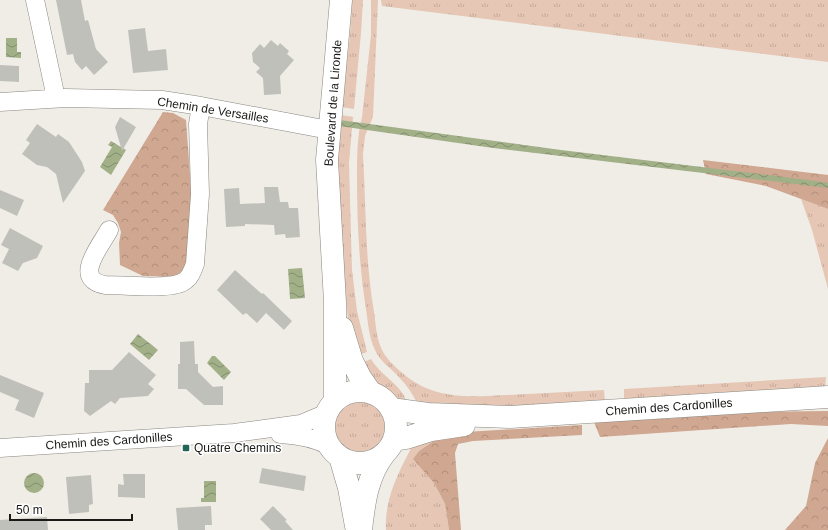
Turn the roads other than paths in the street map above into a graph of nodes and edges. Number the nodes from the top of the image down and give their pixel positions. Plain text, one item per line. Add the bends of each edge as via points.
1 (35, 0) edge
2 (341, 0) edge
3 (56, 98) junction
4 (0, 102) edge
5 (201, 106) junction
6 (329, 130) junction
7 (109, 230) dead end
8 (335, 302) junction
9 (371, 393) junction
10 (828, 397) edge
11 (331, 407) junction
12 (391, 409) junction
13 (510, 417) junction
14 (241, 432) junction
15 (389, 447) junction
16 (0, 448) edge
17 (335, 452) junction
18 (356, 530) edge
19 (361, 530) edge

1 - 3 street
2 - 6 street, Boulevard de la Lironde
3 - 4 street, Chemin de Versailles
3 - 5 street, Chemin de Versailles via 162,100
5 - 6 street, Chemin de Versailles
5 - 7 street via 198,124 200,194 195,264 191,275 182,283 168,286 99,284 89,277 88,272
6 - 8 street, Boulevard de la Lironde via 327,160
8 - 9 street, Boulevard de la Lironde via 352,361
8 - 11 street, Boulevard de la Lironde
9 - 11 street via 356,391 341,396
9 - 12 street via 383,399
10 - 13 street, Chemin des Cardonilles
11 - 14 street, Chemin des Cardonilles via 300,424
11 - 17 street via 325,420 325,434
12 - 13 street, Chemin des Cardonilles via 428,414
12 - 15 street via 396,424
13 - 15 street, Chemin des Cardonilles via 430,430
14 - 16 street, Chemin des Cardonilles
14 - 17 street, Chemin des Cardonilles via 300,436 324,443
15 - 17 street via 371,461 363,463 347,461
15 - 19 street via 370,479
17 - 18 street via 349,488

